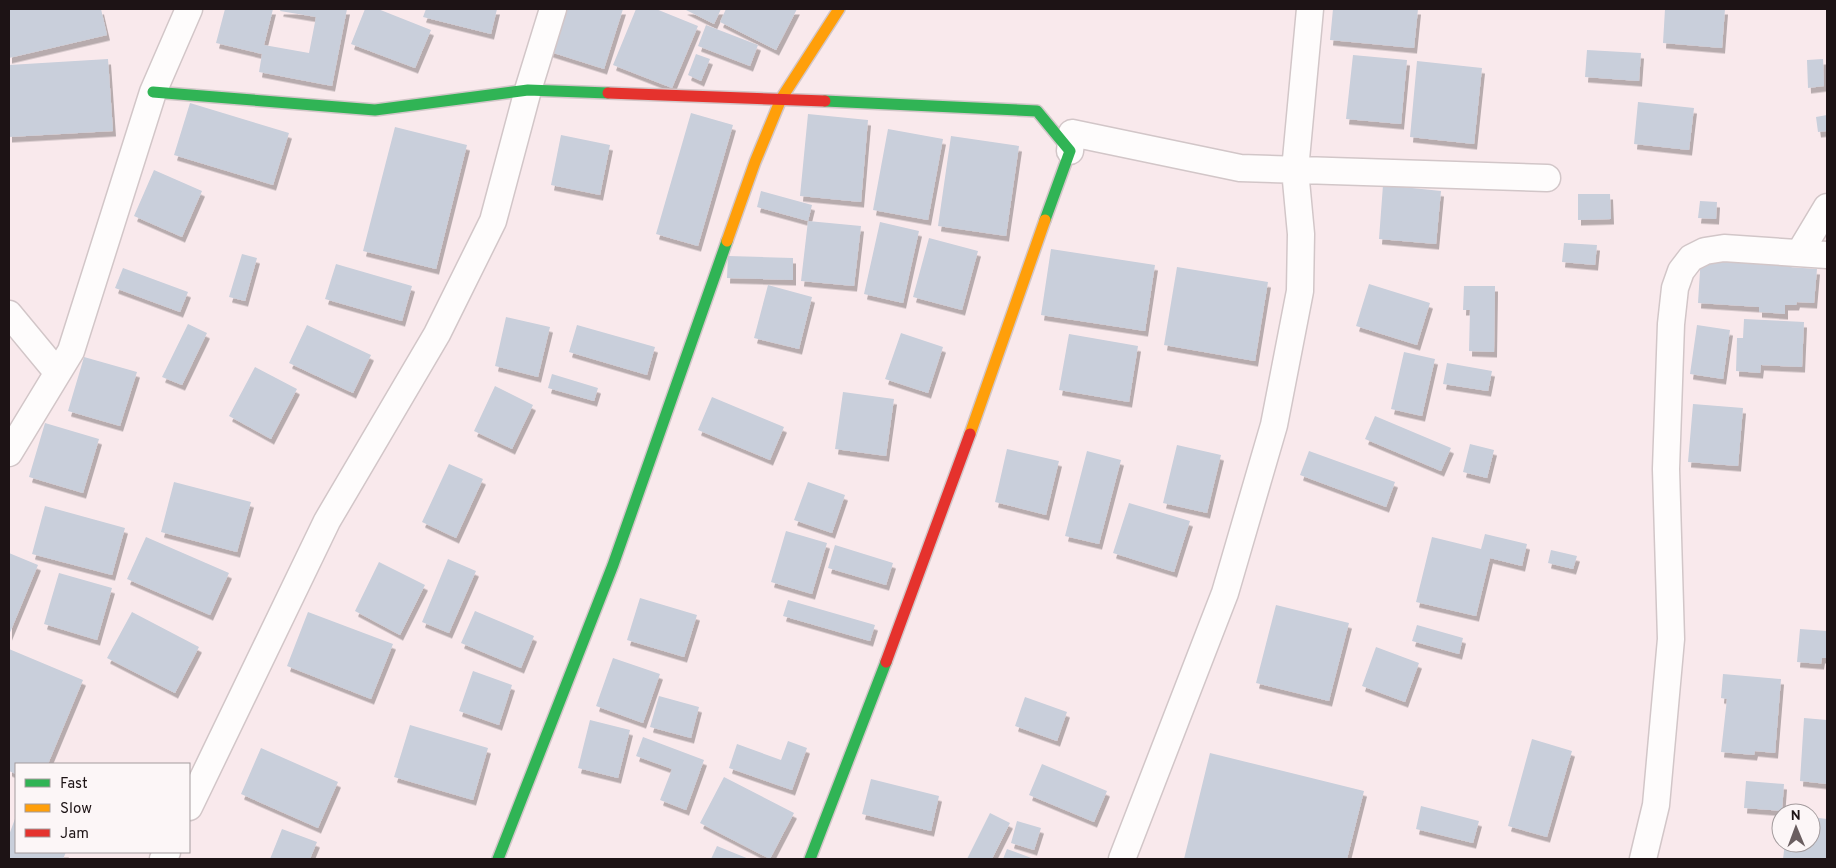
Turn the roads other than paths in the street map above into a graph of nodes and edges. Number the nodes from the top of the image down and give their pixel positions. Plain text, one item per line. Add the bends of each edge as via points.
1 (189, 9) edge
2 (553, 9) edge
3 (839, 9) edge
4 (1310, 9) edge
5 (528, 90) junction
6 (153, 92) junction
7 (780, 99) junction
8 (1070, 151) junction
9 (1294, 170) junction
10 (1547, 178) dead end
11 (1827, 207) edge
12 (1800, 252) junction
13 (1827, 255) edge
14 (9, 314) edge
15 (57, 372) junction
16 (9, 453) edge
17 (190, 805) edge
18 (498, 859) edge
19 (810, 859) edge
20 (1122, 859) edge
21 (1643, 859) edge

1 - 6 street
2 - 5 street
3 - 7 street
4 - 9 street
5 - 6 street via 375,110
5 - 7 street
5 - 17 street via 493,221 437,334 327,521
6 - 15 street via 71,351
7 - 8 street via 1037,111
7 - 18 street via 613,565
8 - 9 street via 1072,133 1240,168
8 - 19 street via 962,456
9 - 10 street
9 - 20 street via 1301,234 1300,291 1274,425 1225,593
11 - 12 street
12 - 13 street
12 - 21 street via 1724,248 1705,251 1691,258 1681,271 1675,288 1670,324 1666,470 1671,639 1656,805
14 - 15 street
15 - 16 street

